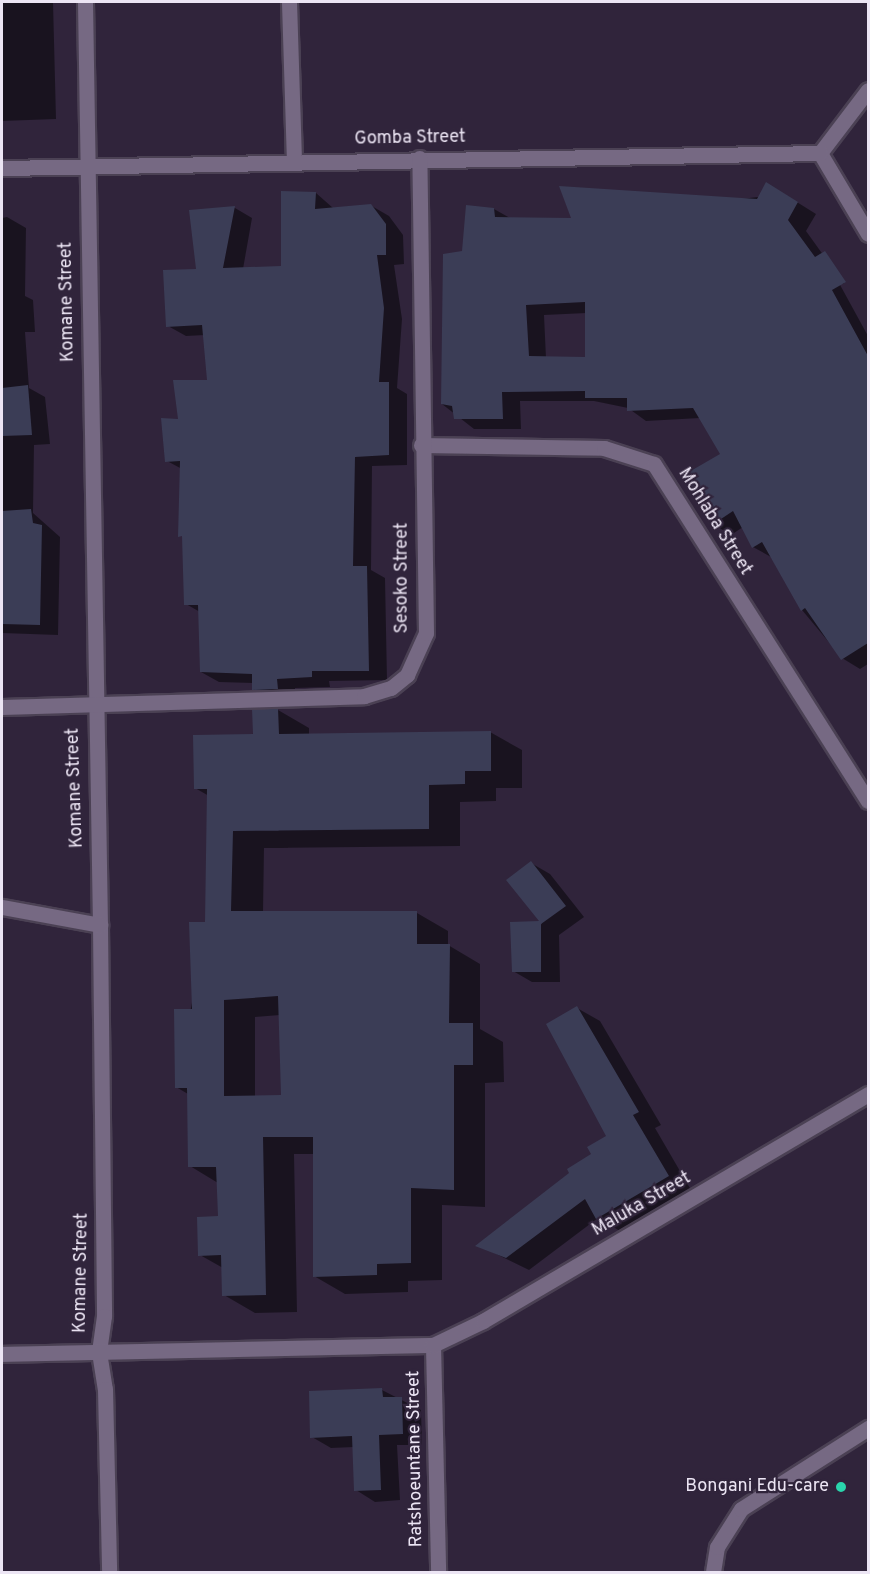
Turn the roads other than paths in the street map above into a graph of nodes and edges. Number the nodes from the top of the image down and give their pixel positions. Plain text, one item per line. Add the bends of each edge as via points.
1 (85, 2) edge
2 (289, 2) edge
3 (868, 90) edge
4 (820, 153) junction
5 (418, 158) junction
6 (294, 160) junction
7 (85, 166) junction
8 (2, 168) edge
9 (868, 234) edge
10 (421, 445) junction
11 (93, 706) junction
12 (2, 707) edge
13 (868, 801) edge
14 (2, 907) edge
15 (100, 926) junction
16 (868, 1094) edge
17 (433, 1345) junction
18 (99, 1352) junction
19 (2, 1354) edge
20 (868, 1428) edge
21 (109, 1572) edge
22 (438, 1572) edge
23 (713, 1572) edge

1 - 7 street, Komane Street
2 - 6 street
3 - 4 street
4 - 5 street, Gomba Street
4 - 9 street
5 - 6 street, Gomba Street
5 - 10 street, Sesoko Street
6 - 7 street, Gomba Street
7 - 8 street, Gomba Street
7 - 11 street, Komane Street
10 - 11 street, Sesoko Street via 426,633 418,658 391,688 364,696
10 - 13 street, Mohlaba Street via 604,448 630,452 654,464
11 - 12 street, Sesoko Street
11 - 15 street, Komane Street
14 - 15 street
15 - 18 street, Komane Street via 104,1316
16 - 17 street, Maluka Street via 483,1321
17 - 18 street
17 - 22 street, Ratshoeuntane Street
18 - 19 street
18 - 21 street, Komane Street via 105,1389
20 - 23 street via 741,1509 717,1547

